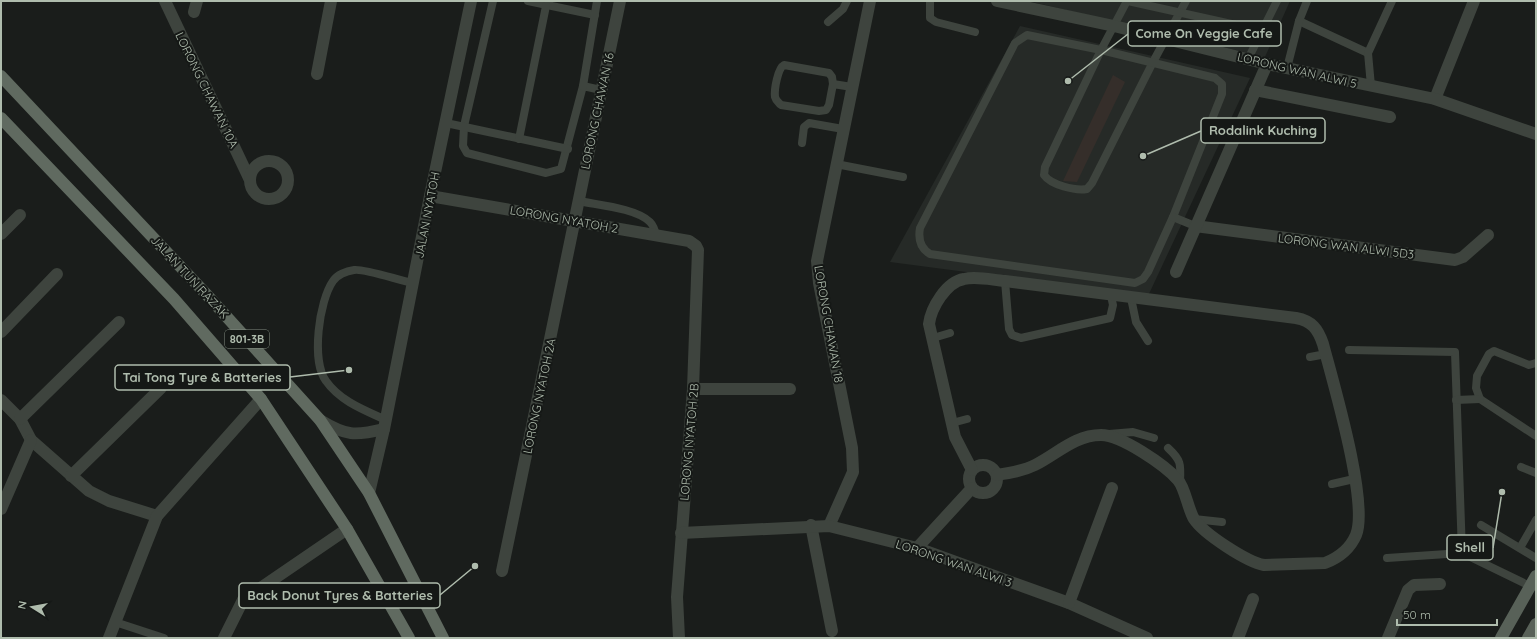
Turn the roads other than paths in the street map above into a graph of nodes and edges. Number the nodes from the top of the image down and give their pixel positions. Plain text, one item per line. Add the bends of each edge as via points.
1 (165, 1) edge
2 (332, 1) edge
3 (471, 1) edge
4 (493, 1) edge
5 (528, 1) edge
6 (597, 1) edge
7 (620, 1) edge
8 (847, 1) edge
9 (870, 1) edge
10 (930, 1) edge
11 (997, 1) edge
12 (1128, 1) edge
13 (1186, 1) edge
14 (1277, 1) edge
15 (1307, 1) edge
16 (1392, 1) edge
17 (1474, 1) edge
18 (1034, 4) edge
19 (546, 6) junction
20 (1180, 13) junction
21 (595, 15) junction
22 (1299, 21) junction
23 (828, 22) dead end
24 (1114, 26) junction
25 (1263, 31) junction
26 (975, 32) dead end
27 (1166, 38) junction
28 (1101, 50) junction
29 (1368, 52) junction
30 (1248, 59) junction
31 (1153, 62) junction
32 (1267, 64) junction
33 (1287, 68) junction
34 (317, 74) dead end
35 (1, 76) edge
36 (833, 84) junction
37 (583, 86) junction
38 (1371, 86) junction
39 (852, 87) junction
40 (601, 90) junction
41 (1255, 90) junction
42 (1435, 99) junction
43 (1390, 117) dead end
44 (1, 118) edge
45 (446, 123) junction
46 (464, 126) junction
47 (844, 129) junction
48 (1536, 134) edge
49 (519, 139) junction
50 (802, 143) dead end
51 (568, 149) junction
52 (836, 164) junction
53 (249, 178) dead end
54 (903, 178) dead end
55 (430, 196) junction
56 (579, 201) junction
57 (20, 215) dead end
58 (1173, 217) junction
59 (575, 221) junction
60 (1195, 226) junction
61 (1, 234) edge
62 (1488, 235) dead end
63 (656, 236) junction
64 (696, 246) joint
65 (1176, 272) dead end
66 (57, 274) dead end
67 (1005, 282) junction
68 (413, 284) junction
69 (1111, 296) junction
70 (1131, 298) junction
71 (119, 322) dead end
72 (1, 332) edge
73 (950, 334) dead end
74 (933, 338) junction
75 (1148, 340) dead end
76 (1349, 350) dead end
77 (1326, 354) junction
78 (1310, 357) dead end
79 (1536, 363) edge
80 (161, 388) dead end
81 (693, 389) junction
82 (790, 389) dead end
83 (261, 399) junction
84 (1480, 399) junction
85 (1, 400) edge
86 (1456, 400) junction
87 (20, 419) junction
88 (967, 419) dead end
89 (320, 420) junction
90 (952, 423) junction
91 (385, 425) junction
92 (1102, 435) junction
93 (1536, 436) edge
94 (1154, 438) dead end
95 (31, 440) junction
96 (1168, 448) dead end
97 (1522, 467) dead end
98 (972, 470) junction
99 (1536, 473) edge
100 (71, 476) junction
101 (998, 476) junction
102 (1354, 479) junction
103 (1180, 481) junction
104 (1332, 484) dead end
105 (972, 488) junction
106 (1112, 488) dead end
107 (369, 493) junction
108 (1, 509) edge
109 (157, 516) junction
110 (1194, 519) junction
111 (1536, 520) edge
112 (1222, 522) dead end
113 (811, 525) junction
114 (1482, 525) dead end
115 (829, 526) junction
116 (347, 529) junction
117 (681, 533) junction
118 (916, 548) junction
119 (1520, 548) junction
120 (1462, 553) junction
121 (1387, 558) dead end
122 (1536, 558) edge
123 (502, 571) dead end
124 (1533, 581) edge
125 (1440, 584) dead end
126 (1253, 599) dead end
127 (1069, 603) junction
128 (115, 622) junction
129 (1536, 624) edge
130 (832, 631) dead end
131 (109, 638) edge
132 (164, 638) edge
133 (224, 638) edge
134 (409, 638) edge
135 (443, 638) edge
136 (679, 638) edge
137 (1146, 638) edge
138 (1238, 638) edge
139 (1388, 638) edge
140 (1501, 638) edge
141 (1528, 638) edge

1 - 53 street, LORONG CHAWAN 10A
2 - 34 street
3 - 45 street, JALAN NYATOH
4 - 46 lane
5 - 19 lane
6 - 21 lane
7 - 40 street, LORONG CHAWAN 16
8 - 23 lane via 843,9
9 - 39 street, LORONG CHAWAN 18
10 - 26 lane via 930,18 936,22
11 - 18 street, LORONG WAN ALWI 5
12 - 20 lane
12 - 24 lane
13 - 20 lane
14 - 25 lane
15 - 22 lane
16 - 29 lane
17 - 42 street
18 - 24 street, LORONG WAN ALWI 5
19 - 21 lane
19 - 49 lane
20 - 25 lane
20 - 27 lane
21 - 37 lane
22 - 29 lane
22 - 33 lane
24 - 27 street, LORONG WAN ALWI 5
24 - 28 lane
25 - 30 lane
27 - 30 street, LORONG WAN ALWI 5
27 - 31 lane
28 - 31 lane
28 - 31 lane via 1045,167 1044,175 1048,181 1080,190 1087,189
28 - 58 lane via 1032,35 1018,39 920,228 920,242 930,254 1135,283 1143,280 1148,272
29 - 38 lane
30 - 32 street, LORONG WAN ALWI 5
31 - 58 lane via 1215,78 1222,84 1222,94
32 - 33 street, LORONG WAN ALWI 5
32 - 41 street
33 - 38 street, LORONG WAN ALWI 5
35 - 89 highway, JALAN TUN RAZAK / 801-3B via 207,295
36 - 36 lane via 829,73 784,65 781,68 776,101 781,105 826,110
36 - 39 lane
37 - 40 lane
37 - 51 lane
38 - 42 street, LORONG WAN ALWI 5
39 - 47 street, LORONG CHAWAN 18
40 - 56 street, LORONG CHAWAN 16
41 - 43 street
41 - 60 street
42 - 48 street, LORONG WAN ALWI 5
44 - 83 highway via 174,299
45 - 46 lane
45 - 55 street, JALAN NYATOH
46 - 49 lane
46 - 51 lane via 463,146 467,153 546,173 561,169
47 - 50 lane via 809,123 804,126
47 - 52 street, LORONG CHAWAN 18
49 - 51 lane
52 - 54 lane
52 - 115 street, LORONG CHAWAN 18 via 817,261 819,283 852,448 853,472
55 - 59 street, LORONG NYATOH 2
55 - 68 street, JALAN NYATOH
56 - 59 street, LORONG CHAWAN 16
56 - 63 lane via 635,214 649,221
57 - 61 street
58 - 60 lane
59 - 63 street, LORONG NYATOH 2
59 - 123 street, LORONG NYATOH 2A
60 - 62 street, LORONG WAN ALWI 5D3 via 1455,260 1463,257
60 - 65 street
63 - 64 street, LORONG NYATOH 2 via 689,241
64 - 81 street, LORONG NYATOH 2B via 698,250
66 - 72 street
67 - 69 street
67 - 69 lane via 1009,329 1012,335 1021,338 1110,318 1114,305
67 - 74 street via 972,278 955,283 934,305 930,314
68 - 91 street, JALAN NYATOH
68 - 91 lane via 356,269 343,273 333,281 324,303 317,345 318,367 338,395
69 - 70 street
70 - 75 lane via 1136,322
70 - 77 street via 1310,322 1317,330
71 - 87 street
73 - 74 lane
74 - 90 street
76 - 86 lane via 1455,352
77 - 78 lane
77 - 102 street
79 - 84 lane via 1529,366 1497,351 1491,352 1477,376 1476,388
80 - 100 street
81 - 82 street
81 - 117 street, LORONG NYATOH 2B
83 - 109 street
83 - 116 highway
84 - 86 lane
84 - 93 lane
85 - 87 street
86 - 120 lane
87 - 95 street
88 - 90 lane
89 - 91 street via 350,434
89 - 107 highway, JALAN TUN RAZAK / 801-3B
90 - 98 street via 958,444
91 - 107 street, JALAN NYATOH
92 - 94 lane via 1133,432
92 - 101 street via 1077,440 1034,465
92 - 103 street via 1137,450 1167,469
95 - 100 street
95 - 108 street
96 - 103 lane via 1181,464
97 - 99 lane
98 - 101 street via 983,464 994,470
98 - 105 street via 969,476
100 - 109 street via 89,491 109,501
101 - 105 street via 995,488 990,492 978,492
102 - 104 lane
102 - 110 street via 1359,500 1356,535 1347,549 1325,563 1256,564 1203,529
103 - 110 street
105 - 118 street
106 - 127 street
107 - 135 highway, JALAN TUN RAZAK / 801-3B
109 - 128 street
110 - 112 lane
111 - 119 lane
113 - 115 street, LORONG WAN ALWI 3
113 - 117 street, LORONG WAN ALWI 3
113 - 130 street
114 - 119 lane
115 - 118 street, LORONG WAN ALWI 3
116 - 133 street via 243,600
116 - 134 highway
117 - 136 street, LORONG NYATOH 2B via 677,597
118 - 127 street, LORONG WAN ALWI 3
119 - 122 lane
120 - 121 lane
120 - 124 lane
124 - 140 main road
125 - 139 street via 1414,585 1408,590
126 - 138 street
127 - 137 street, LORONG WAN ALWI 3
128 - 131 street
128 - 132 lane
129 - 141 main road

